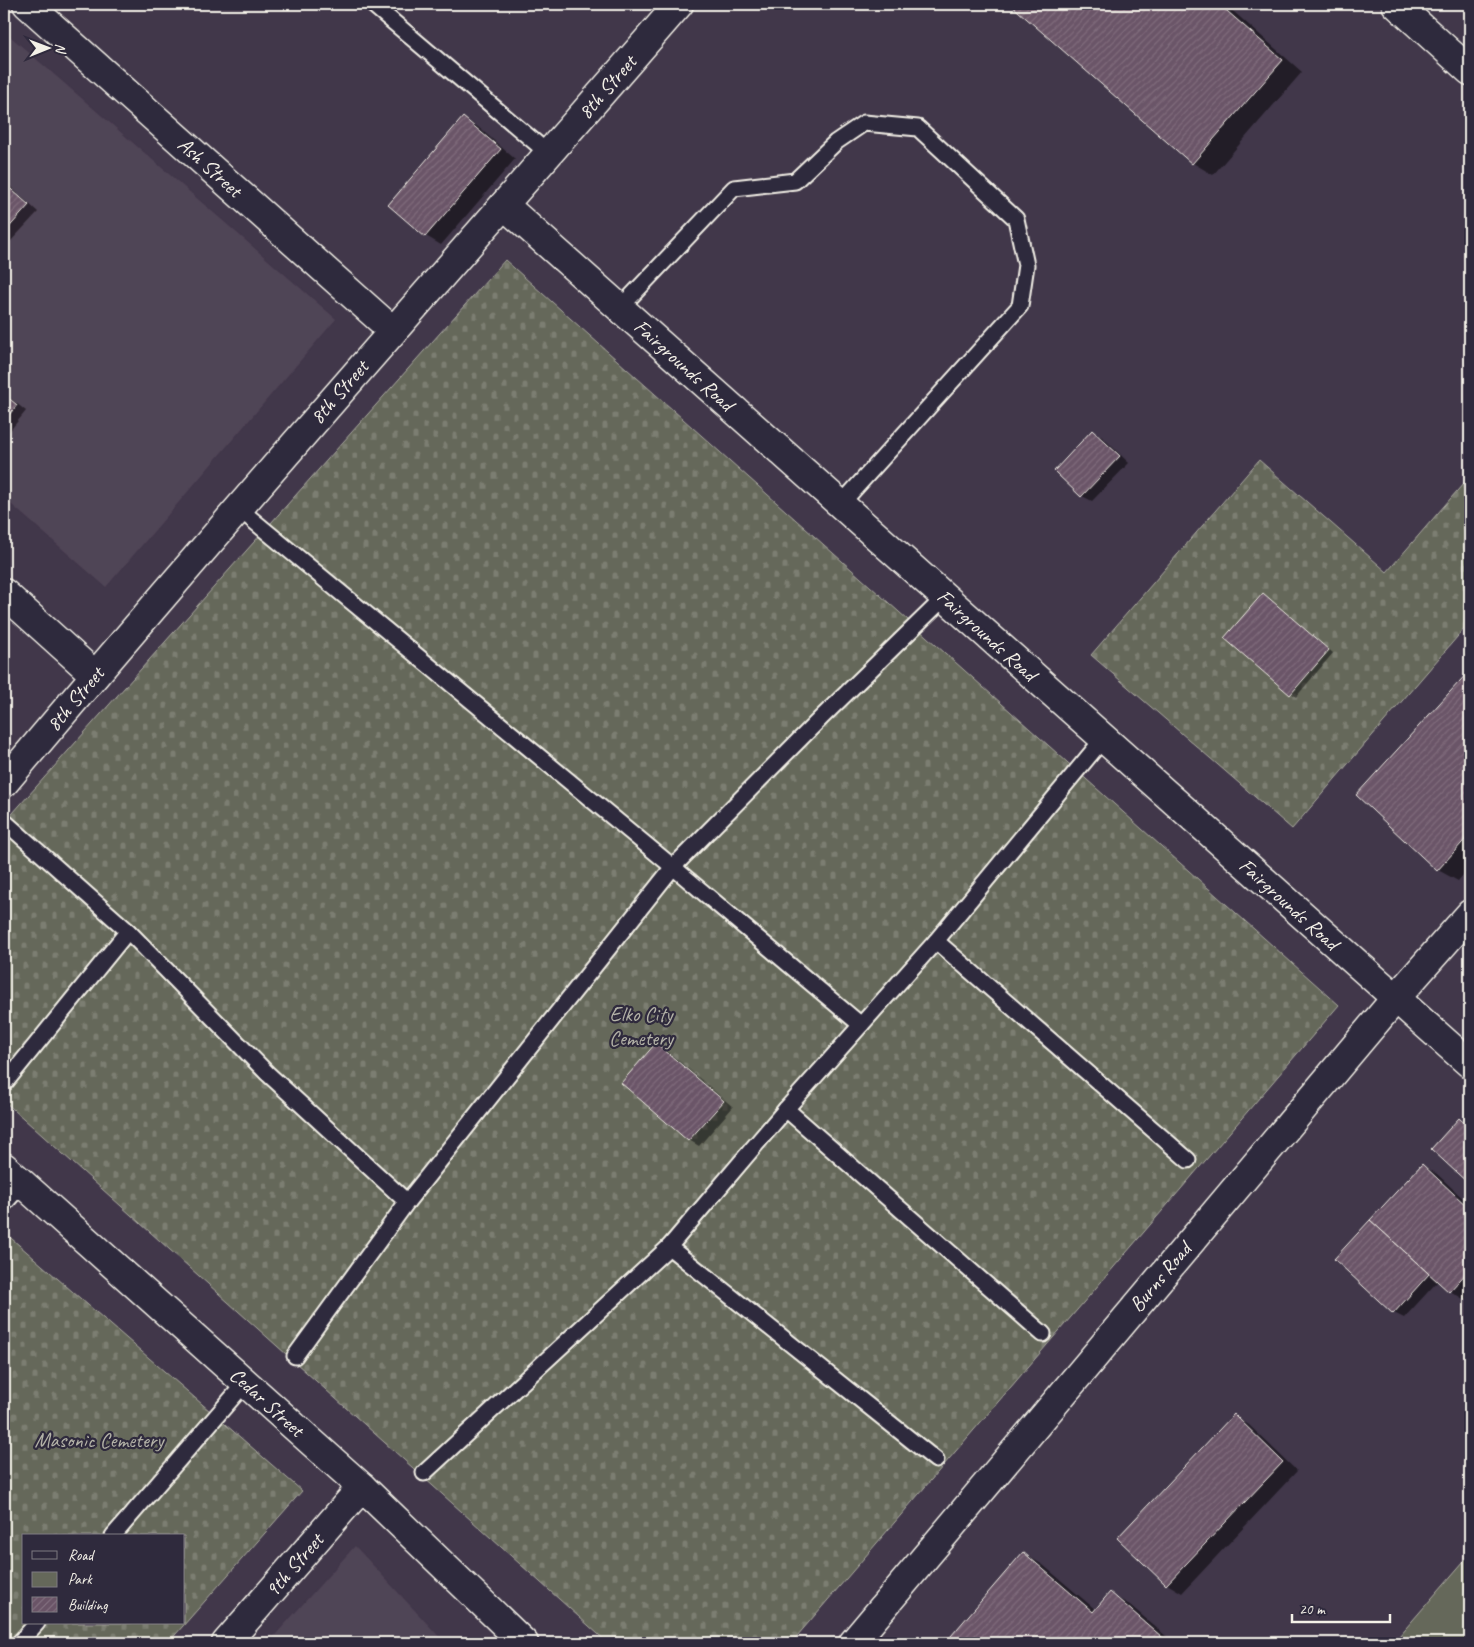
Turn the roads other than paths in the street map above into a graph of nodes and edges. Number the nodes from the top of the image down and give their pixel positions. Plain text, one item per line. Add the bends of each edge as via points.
1 (28, 4) edge
2 (372, 4) edge
3 (679, 4) edge
4 (1396, 4) edge
5 (1470, 71) edge
6 (549, 154) junction
7 (504, 205) junction
8 (620, 308) junction
9 (392, 330) junction
10 (840, 505) junction
11 (238, 508) junction
12 (4, 593) edge
13 (945, 597) junction
14 (95, 675) junction
15 (1104, 739) junction
16 (4, 784) edge
17 (4, 821) edge
18 (673, 867) junction
19 (1470, 914) edge
20 (128, 931) junction
21 (936, 941) junction
22 (1395, 998) junction
23 (861, 1025) junction
24 (1470, 1064) edge
25 (4, 1084) edge
26 (786, 1109) junction
27 (1188, 1160) dead end
28 (13, 1175) edge
29 (407, 1202) junction
30 (4, 1204) edge
31 (669, 1248) junction
32 (1043, 1334) dead end
33 (294, 1356) dead end
34 (246, 1382) junction
35 (936, 1460) dead end
36 (424, 1473) dead end
37 (362, 1487) junction
38 (115, 1534) edge
39 (36, 1624) edge
40 (19, 1643) edge
41 (226, 1643) edge
42 (524, 1643) edge
43 (853, 1643) edge

1 - 9 street, Ash Street
2 - 6 lane
3 - 6 street, 8th Street
4 - 5 street
6 - 7 street, 8th Street
7 - 8 street, Fairgrounds Road
7 - 9 street, 8th Street
8 - 10 street, Fairgrounds Road
8 - 10 lane via 734,188 795,181 836,142 864,123 918,128 1016,219 1026,266 1020,306
9 - 11 street, 8th Street
10 - 13 street, Fairgrounds Road
11 - 14 street, 8th Street
11 - 18 lane
12 - 14 street
13 - 15 street, Fairgrounds Road
13 - 18 lane
14 - 16 street, 8th Street
15 - 21 lane
15 - 22 street, Fairgrounds Road
17 - 20 lane
18 - 23 lane
18 - 29 lane
19 - 22 street, Burns Road
20 - 25 lane
20 - 29 lane via 267,1073
21 - 23 lane
21 - 27 lane
22 - 24 street, Fairgrounds Road
22 - 43 street, Burns Road
23 - 26 lane
26 - 31 lane
26 - 32 lane
28 - 30 lane
28 - 34 street, Cedar Street
29 - 33 lane
31 - 35 lane
31 - 36 lane
34 - 37 street, Cedar Street
34 - 38 lane
37 - 41 street, 9th Street
37 - 42 street, Cedar Street
39 - 40 lane

